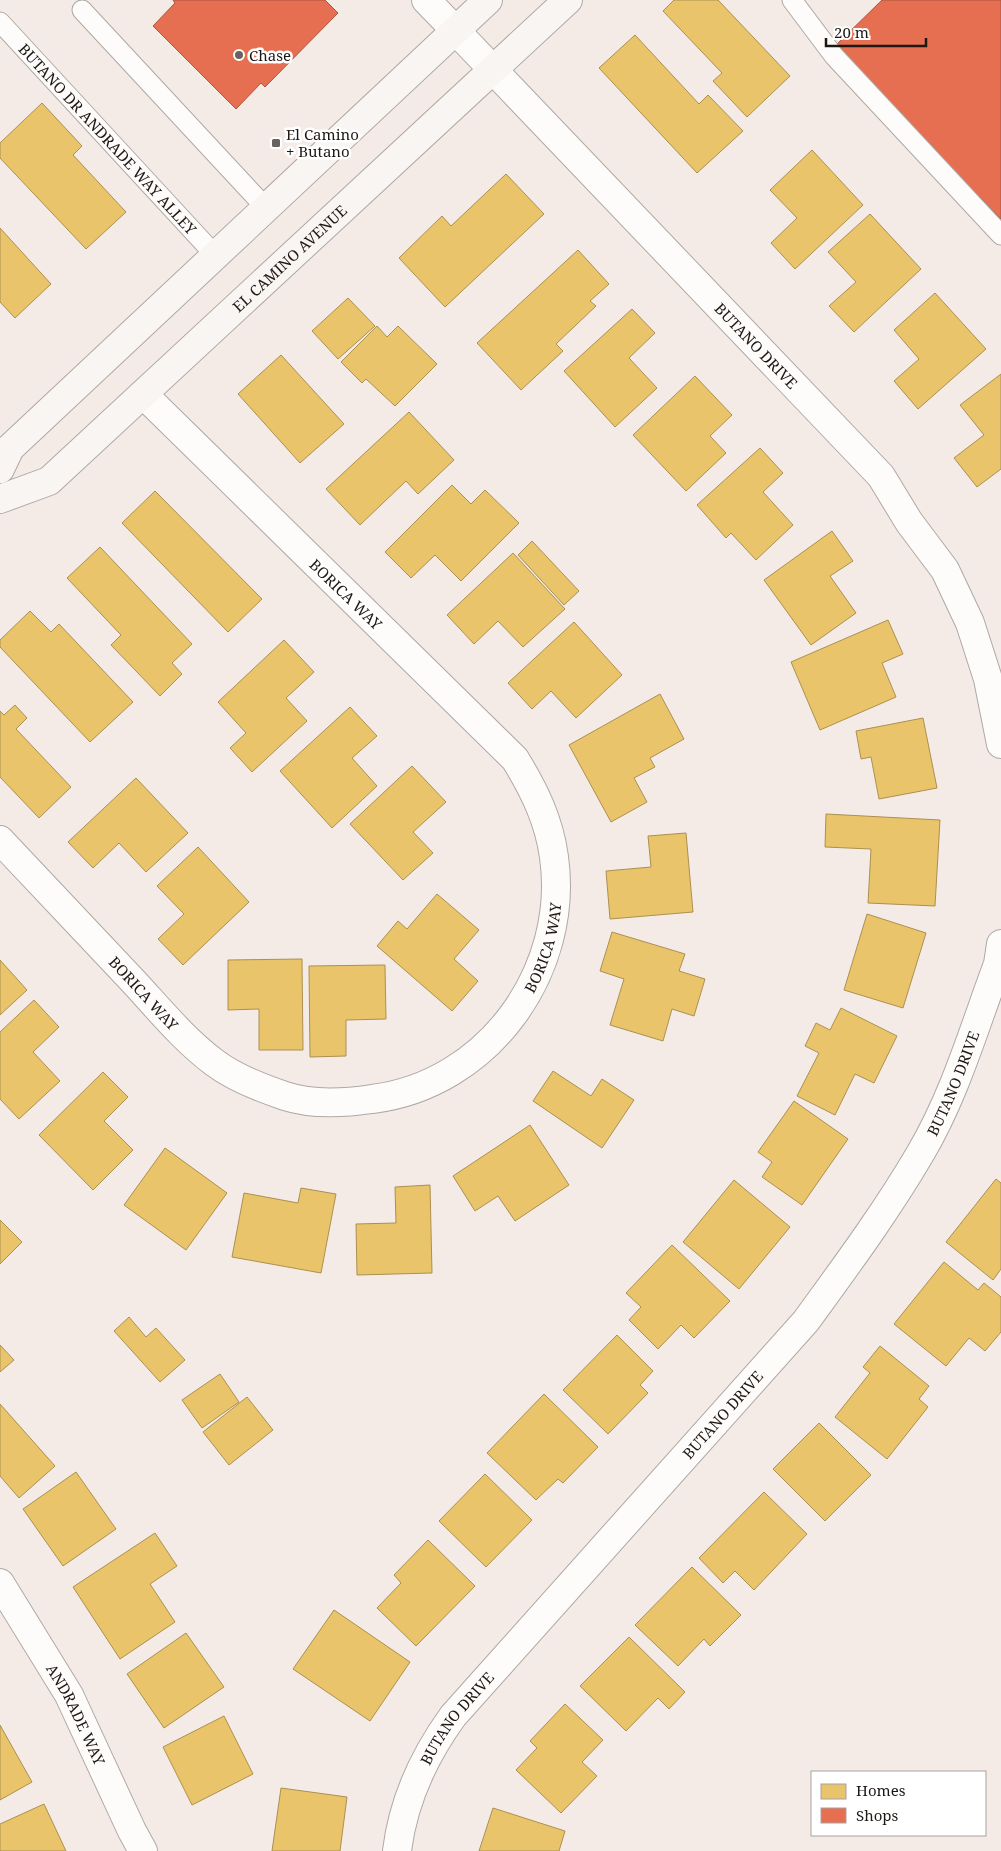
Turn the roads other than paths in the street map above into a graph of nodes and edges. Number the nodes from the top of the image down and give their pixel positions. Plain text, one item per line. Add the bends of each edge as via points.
1 (426, 0) edge
2 (488, 0) edge
3 (568, 0) edge
4 (792, 0) edge
5 (82, 3) edge
6 (0, 22) edge
7 (456, 31) junction
8 (494, 70) junction
9 (266, 208) junction
10 (1001, 235) edge
11 (216, 255) junction
12 (143, 394) junction
13 (0, 469) edge
14 (0, 499) edge
15 (1001, 744) edge
16 (0, 840) edge
17 (1001, 944) edge
18 (0, 1583) edge
19 (144, 1851) edge
20 (397, 1851) edge

1 - 7 street, BUTANO DRIVE
2 - 7 main road
3 - 8 main road, EL CAMINO AVENUE
4 - 10 lane via 834,56
5 - 9 lane
6 - 11 lane, BUTANO DR ANDRADE WAY ALLEY
7 - 8 street, BUTANO DRIVE
7 - 9 main road
8 - 12 main road, EL CAMINO AVENUE
8 - 15 street, BUTANO DRIVE via 881,476 909,522 945,570 970,623 988,679
9 - 11 main road
11 - 13 main road via 10,448
12 - 14 main road, EL CAMINO AVENUE via 49,481
12 - 16 street, BORICA WAY via 515,759 541,805 554,856 556,909 544,960 520,1007 504,1028 465,1064 442,1078 393,1097 340,1103 288,1097 239,1078 196,1048
17 - 20 street, BUTANO DRIVE via 998,964 954,1085 921,1153 806,1320 453,1716 438,1736 415,1782
18 - 19 street, ANDRADE WAY via 69,1696

